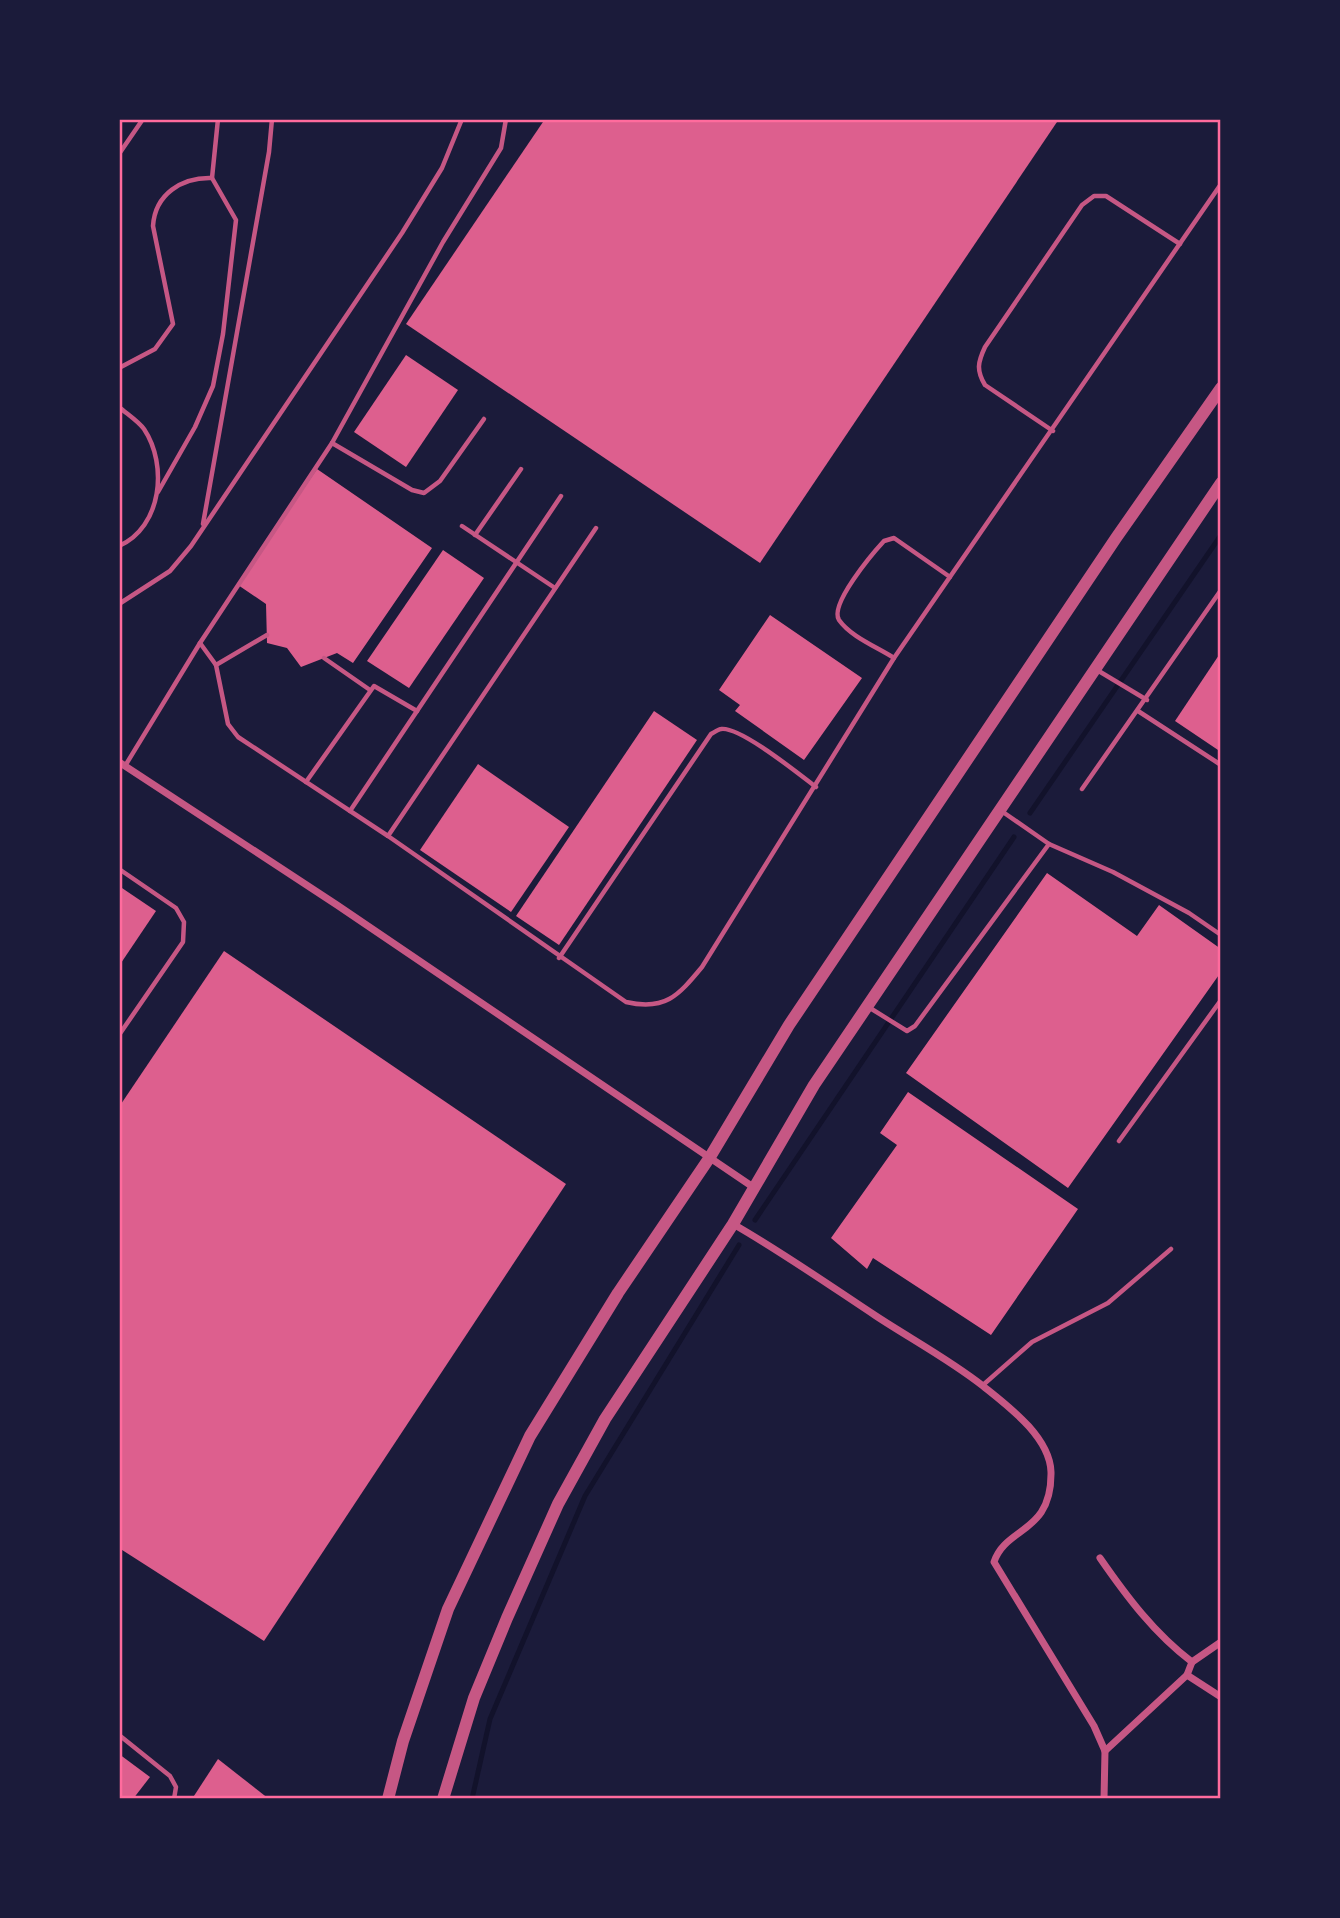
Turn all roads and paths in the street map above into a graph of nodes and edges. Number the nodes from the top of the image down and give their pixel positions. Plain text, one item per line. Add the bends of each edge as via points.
1 (143, 119) edge
2 (218, 119) edge
3 (272, 119) edge
4 (462, 119) edge
5 (506, 119) edge
6 (119, 153) edge
7 (212, 178) junction
8 (1221, 184) edge
9 (1180, 244) junction
10 (119, 368) edge
11 (1221, 388) edge
12 (119, 407) edge
13 (485, 419) dead end
14 (1053, 431) junction
15 (332, 443) junction
16 (521, 469) dead end
17 (1221, 483) edge
18 (158, 492) junction
19 (561, 496) dead end
20 (462, 526) dead end
21 (596, 527) dead end
22 (203, 529) junction
23 (475, 535) junction
24 (119, 546) edge
25 (516, 563) junction
26 (950, 577) junction
27 (555, 588) junction
28 (1221, 590) edge
29 (119, 604) edge
30 (267, 635) dead end
31 (200, 643) junction
32 (324, 658) dead end
33 (894, 658) junction
34 (216, 665) junction
35 (1096, 669) junction
36 (370, 690) junction
37 (1147, 700) junction
38 (417, 711) junction
39 (1138, 711) junction
40 (122, 764) edge
41 (1221, 765) edge
42 (306, 782) junction
43 (816, 787) junction
44 (1082, 789) dead end
45 (999, 809) junction
46 (350, 811) junction
47 (388, 836) junction
48 (1049, 844) junction
49 (119, 869) edge
50 (1221, 935) edge
51 (559, 958) junction
52 (1221, 1000) edge
53 (866, 1006) junction
54 (119, 1035) edge
55 (1119, 1140) dead end
56 (710, 1157) junction
57 (753, 1188) junction
58 (733, 1224) junction
59 (1171, 1249) dead end
60 (982, 1386) junction
61 (1100, 1558) dead end
62 (1221, 1642) edge
63 (1192, 1662) junction
64 (1187, 1675) junction
65 (1221, 1697) edge
66 (119, 1735) edge
67 (1105, 1751) junction
68 (174, 1799) edge
69 (388, 1799) edge
70 (443, 1799) edge
71 (1104, 1799) edge

1 - 6 lane
2 - 7 lane
3 - 22 lane
4 - 22 lane via 442,167 402,233
5 - 15 lane via 501,148 443,242
7 - 10 lane via 182,182 157,206 153,226 173,324 155,349
7 - 18 lane via 236,220 223,334 213,386
8 - 9 lane
9 - 14 lane
9 - 14 lane via 1106,195 1094,196 1082,205 992,336 978,362 985,386
11 - 56 street via 797,1013
12 - 18 lane via 143,429 157,459
13 - 15 lane via 440,481 424,493
14 - 26 lane
15 - 31 lane
16 - 23 lane
17 - 35 street
18 - 24 lane via 147,521
19 - 25 lane
20 - 23 lane
21 - 27 lane
22 - 29 lane via 170,571
23 - 25 lane
25 - 27 lane
25 - 38 lane
26 - 33 lane
26 - 33 lane via 894,538 884,541 842,598 837,618
27 - 47 lane
28 - 37 lane
30 - 34 lane
31 - 34 lane
31 - 40 lane
32 - 36 lane
33 - 43 lane
34 - 42 lane via 228,724 238,737
35 - 37 lane
35 - 45 street
36 - 38 lane via 381,687
36 - 42 lane
37 - 39 lane
38 - 46 lane
39 - 41 lane
39 - 44 lane
40 - 56 street
42 - 46 lane
43 - 51 lane via 702,967 668,1002 644,1006 625,1002
43 - 51 lane via 730,730 711,734
45 - 48 lane
45 - 53 street
46 - 47 lane
47 - 51 lane
48 - 50 lane via 1113,872
48 - 53 lane via 915,1026 907,1031
49 - 54 lane via 176,908 184,922 183,942
52 - 55 lane
53 - 57 street
56 - 57 street
56 - 69 street via 618,1293 530,1436 448,1609
57 - 58 street
58 - 60 street
58 - 70 street via 605,1419 558,1504 474,1698
59 - 60 lane via 1108,1303 1031,1342
60 - 67 street via 1036,1437 1051,1472 1042,1512 1002,1548 994,1562 1084,1705
61 - 63 street via 1130,1602
62 - 63 street
63 - 64 street
64 - 65 street
64 - 67 street
66 - 68 lane via 170,1776 176,1787
67 - 71 street

